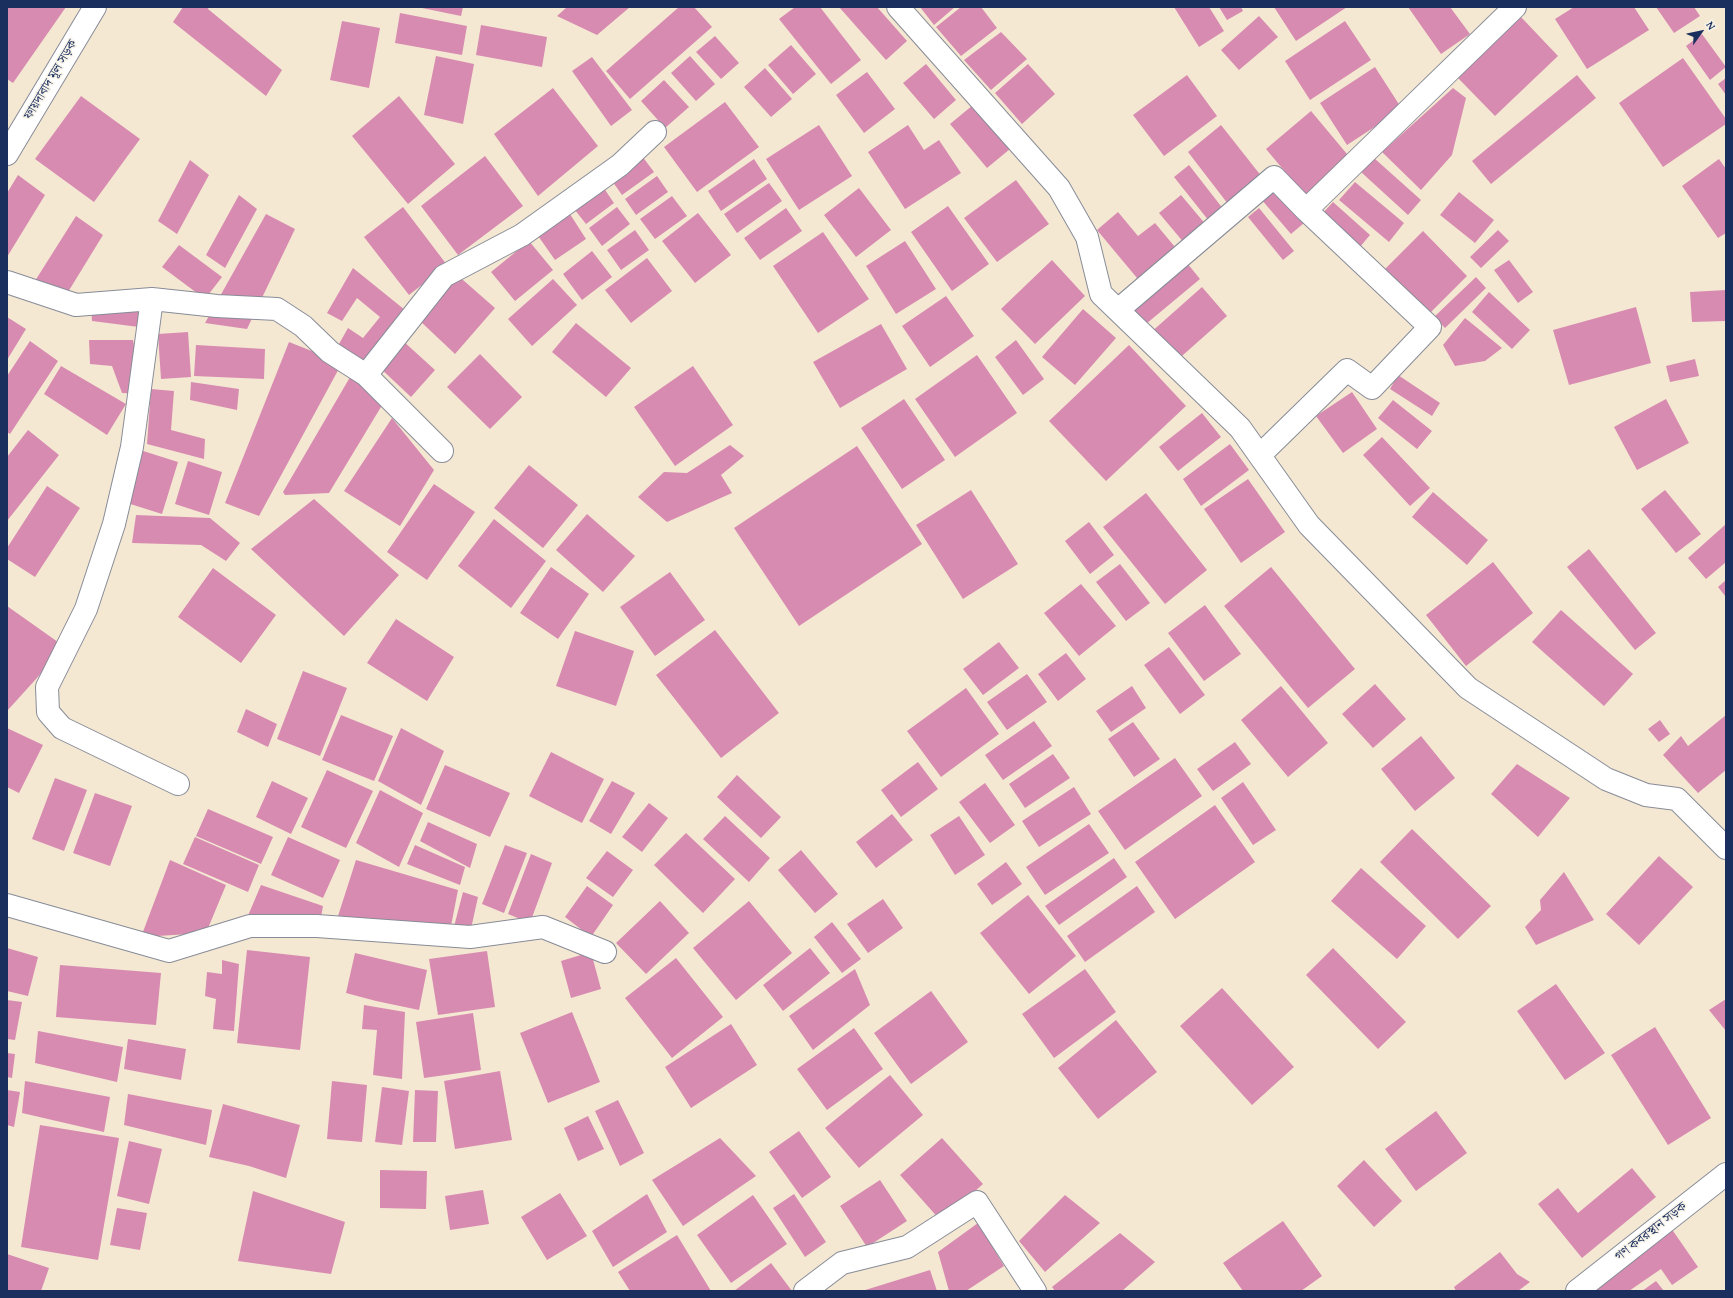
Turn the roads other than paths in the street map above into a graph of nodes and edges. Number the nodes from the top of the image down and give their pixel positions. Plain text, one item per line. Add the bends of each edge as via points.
1 (95, 7) edge
2 (898, 7) edge
3 (1515, 7) edge
4 (655, 132) dead end
5 (7, 154) edge
6 (1306, 210) junction
7 (7, 282) edge
8 (152, 299) junction
9 (1118, 310) junction
10 (366, 375) junction
11 (442, 451) dead end
12 (1260, 455) junction
13 (178, 784) dead end
14 (1726, 848) edge
15 (7, 904) edge
16 (605, 952) dead end
17 (1726, 1174) edge
18 (805, 1291) edge
19 (1035, 1291) edge
20 (1577, 1291) edge

1 - 5 street, ফায়দাবাদ মূল সড়ক
2 - 9 street via 1059,188 1087,237 1101,294
3 - 6 street
4 - 10 street via 620,165 522,235 444,276
6 - 9 street via 1274,177
6 - 12 street via 1430,327 1372,388 1348,370
7 - 8 street via 76,305
8 - 10 street via 277,309 302,326 330,352
8 - 13 street via 132,447 114,524 86,609 47,687 48,712 62,728
9 - 12 street via 1240,428
10 - 11 street
12 - 14 street via 1309,525 1468,688 1606,779 1646,795 1677,799
15 - 16 street via 169,951 250,926 317,926 470,937 543,927
17 - 20 street, গণ কবরস্থান সড়ক
18 - 19 street via 842,1263 907,1247 977,1202

